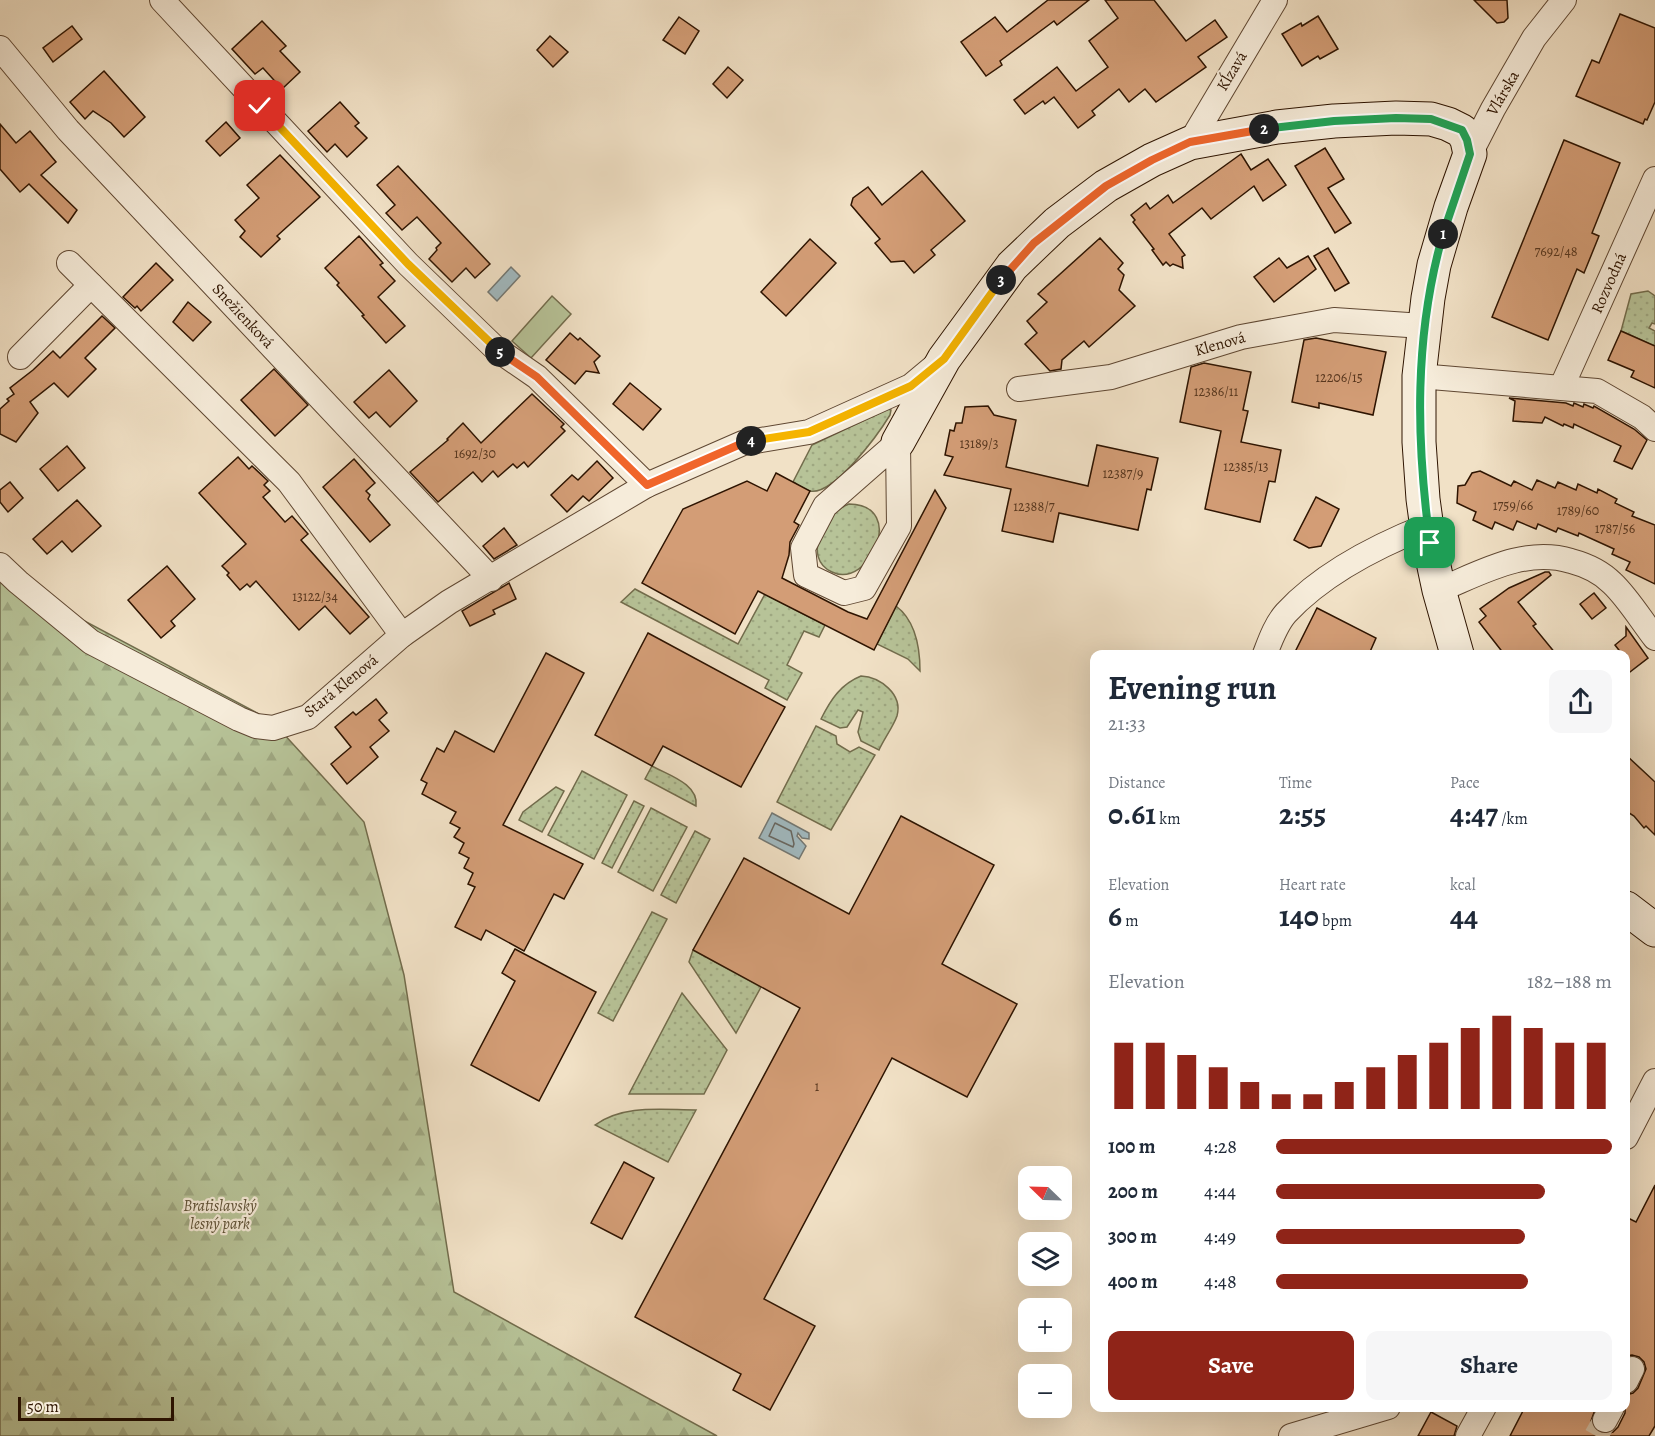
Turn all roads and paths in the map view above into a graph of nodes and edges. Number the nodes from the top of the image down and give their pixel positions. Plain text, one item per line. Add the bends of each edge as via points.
1 (162, 0) edge
2 (1275, 0) edge
3 (1564, 0) edge
4 (0, 48) edge
5 (1190, 142) junction
6 (1470, 154) junction
7 (1655, 179) edge
8 (69, 263) dead end
9 (91, 285) junction
10 (1423, 326) junction
11 (20, 357) dead end
12 (944, 359) junction
13 (1419, 376) junction
14 (1562, 387) junction
15 (1019, 389) dead end
16 (1655, 429) edge
17 (898, 442) junction
18 (647, 485) junction
19 (1427, 526) junction
20 (0, 565) edge
21 (491, 579) junction
22 (1439, 590) junction
23 (402, 635) junction
24 (1655, 638) edge
25 (1267, 650) edge
26 (1456, 650) edge
27 (1630, 911) edge
28 (1655, 930) edge
29 (1655, 1081) edge
30 (1630, 1129) edge
31 (1371, 1412) edge
32 (1481, 1412) edge
33 (1291, 1436) edge
34 (1468, 1436) edge

1 - 18 street via 408,264 495,348 537,377
2 - 5 street, Kĺzavá
3 - 6 street, Vlárska via 1534,38
4 - 21 street, Snežienková via 68,130
5 - 6 street, Stará Klenová via 1334,121 1431,119 1462,130
5 - 12 street, Stará Klenová via 1106,186 1034,243 1012,266
6 - 10 street, Vlárska via 1434,265
7 - 14 street, Rozvodná
8 - 9 street
9 - 11 street
9 - 23 street via 289,482
10 - 13 street, Vlárska
10 - 15 street, Klenová via 1334,320 1241,337 1111,378
12 - 17 street
12 - 18 street, Stará Klenová via 911,386 809,432 743,443
13 - 14 street
13 - 19 street, Vlárska via 1419,442
14 - 16 street via 1597,391
17 - 17 street via 899,526 864,588 844,593 806,575 803,548 825,506
18 - 21 street, Stará Klenová
19 - 22 street, Vlárska
19 - 25 street via 1328,576 1285,614
20 - 23 street, Stará Klenová via 91,642 256,726 273,728 308,717
21 - 23 street, Stará Klenová
22 - 24 street via 1506,562 1557,557 1598,572 1612,583
22 - 26 street, Vlárska
27 - 28 street
29 - 30 street
31 - 33 street
32 - 34 street

